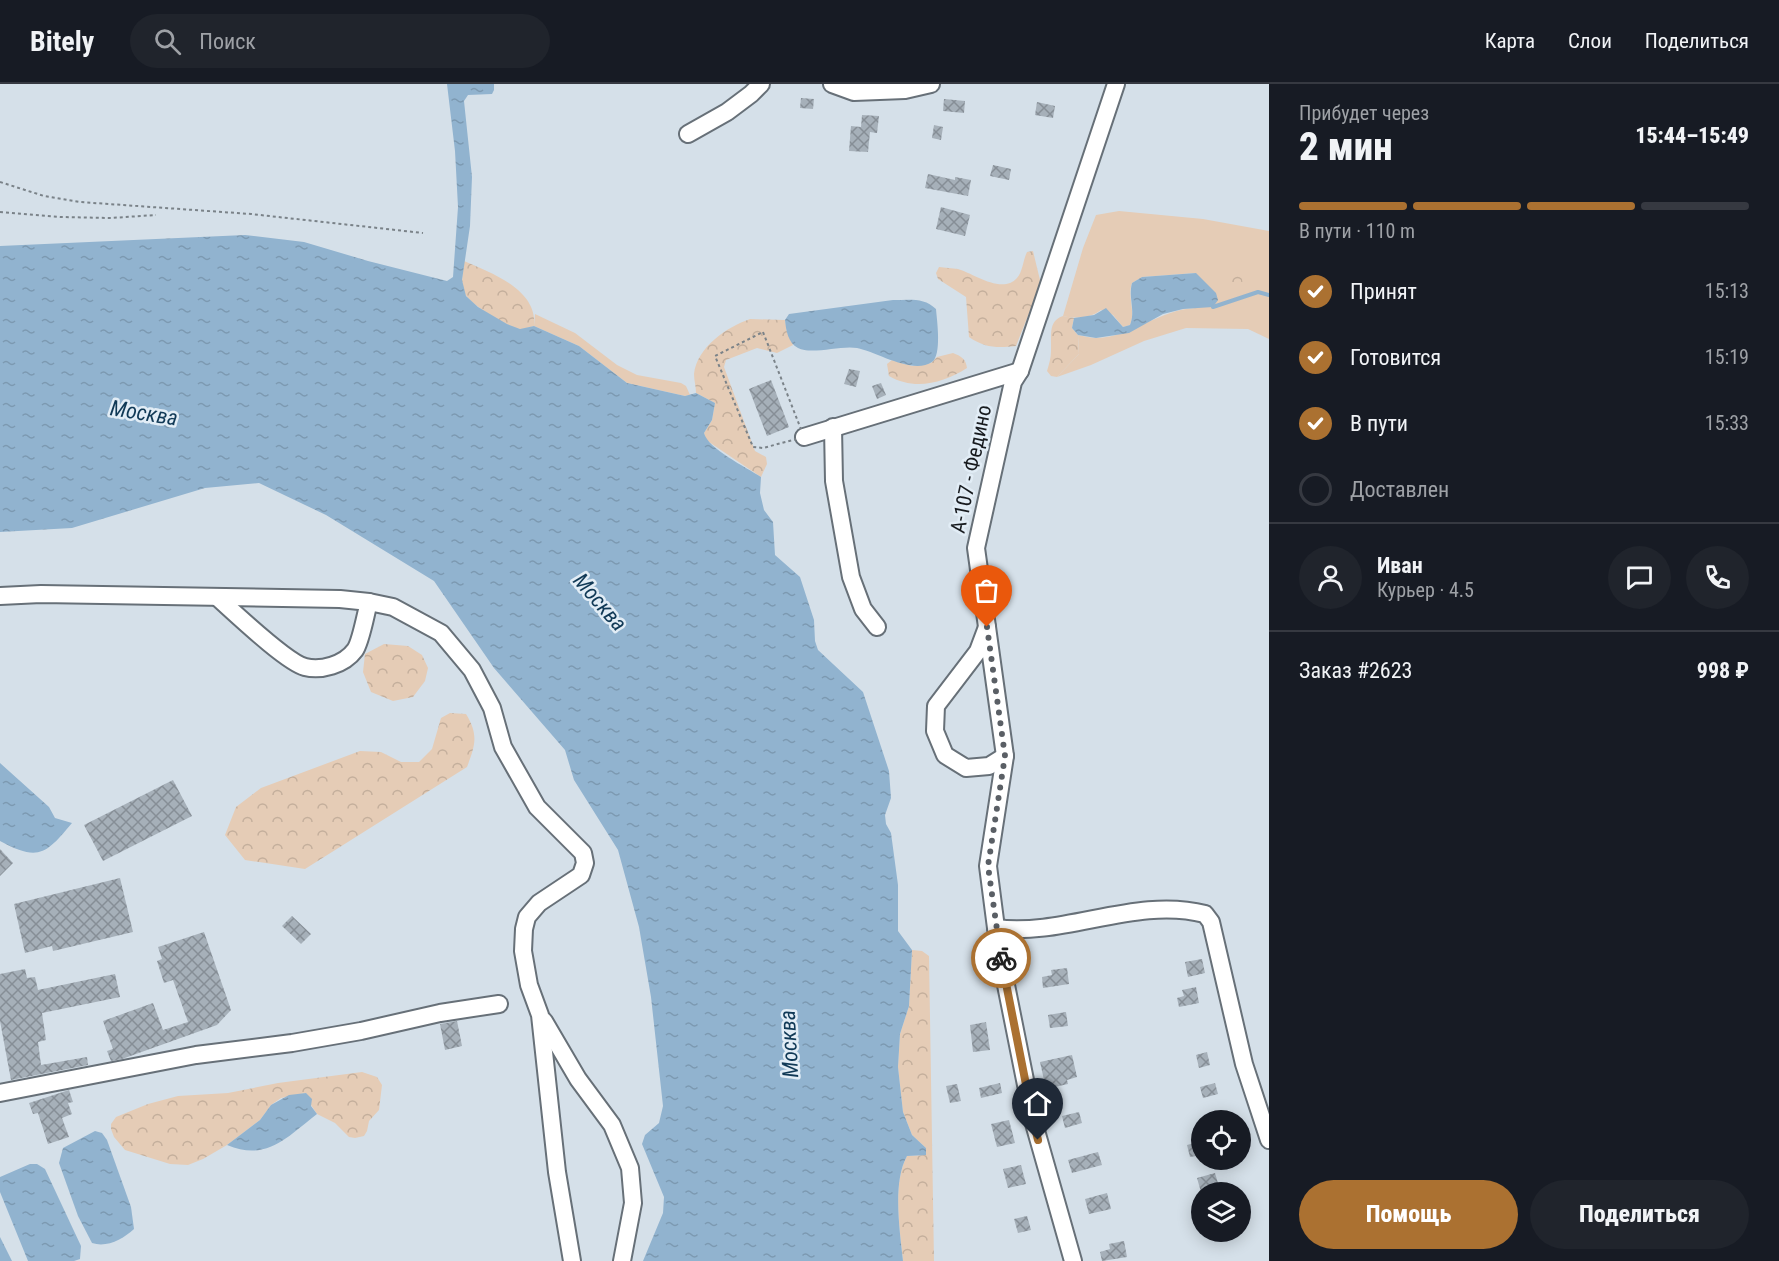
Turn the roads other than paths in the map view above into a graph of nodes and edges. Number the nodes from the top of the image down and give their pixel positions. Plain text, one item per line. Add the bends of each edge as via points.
1 (761, 84) edge
2 (832, 84) edge
3 (931, 84) edge
4 (1116, 84) edge
5 (688, 134) dead end
6 (1020, 371) junction
7 (833, 428) junction
8 (804, 437) road end
9 (0, 596) edge
10 (218, 598) junction
11 (369, 602) junction
12 (877, 627) dead end
13 (987, 627) junction
14 (1005, 756) junction
15 (996, 928) junction
16 (499, 1004) dead end
17 (540, 1015) junction
18 (0, 1093) edge
19 (1269, 1140) edge
20 (572, 1261) edge
21 (622, 1261) edge
22 (1073, 1261) edge

1 - 5 street via 727,111
2 - 3 street via 854,92 904,90
4 - 6 street, А-107 - Федино
6 - 7 street
6 - 13 street, А-107 - Федино via 1013,382 976,548
7 - 8 street
7 - 12 street via 834,481 851,577 863,609
9 - 10 street
10 - 11 street
10 - 11 street via 284,654 303,666 324,668 356,650
11 - 17 street via 393,607 423,622 441,633 458,652 492,708 503,747 537,807 583,853 585,863 580,875 539,903 527,917 523,951
13 - 14 street, А-107 - Федино
13 - 14 street via 978,651 936,705 935,731 945,755 966,768 988,766
14 - 15 street, А-107 - Федино via 988,866
15 - 19 street via 1037,930 1161,910 1205,914 1244,1064
15 - 22 street, А-107 - Федино via 1033,1120
16 - 18 street
17 - 20 street via 557,1172
17 - 21 street via 578,1079 612,1125 630,1168 633,1203

